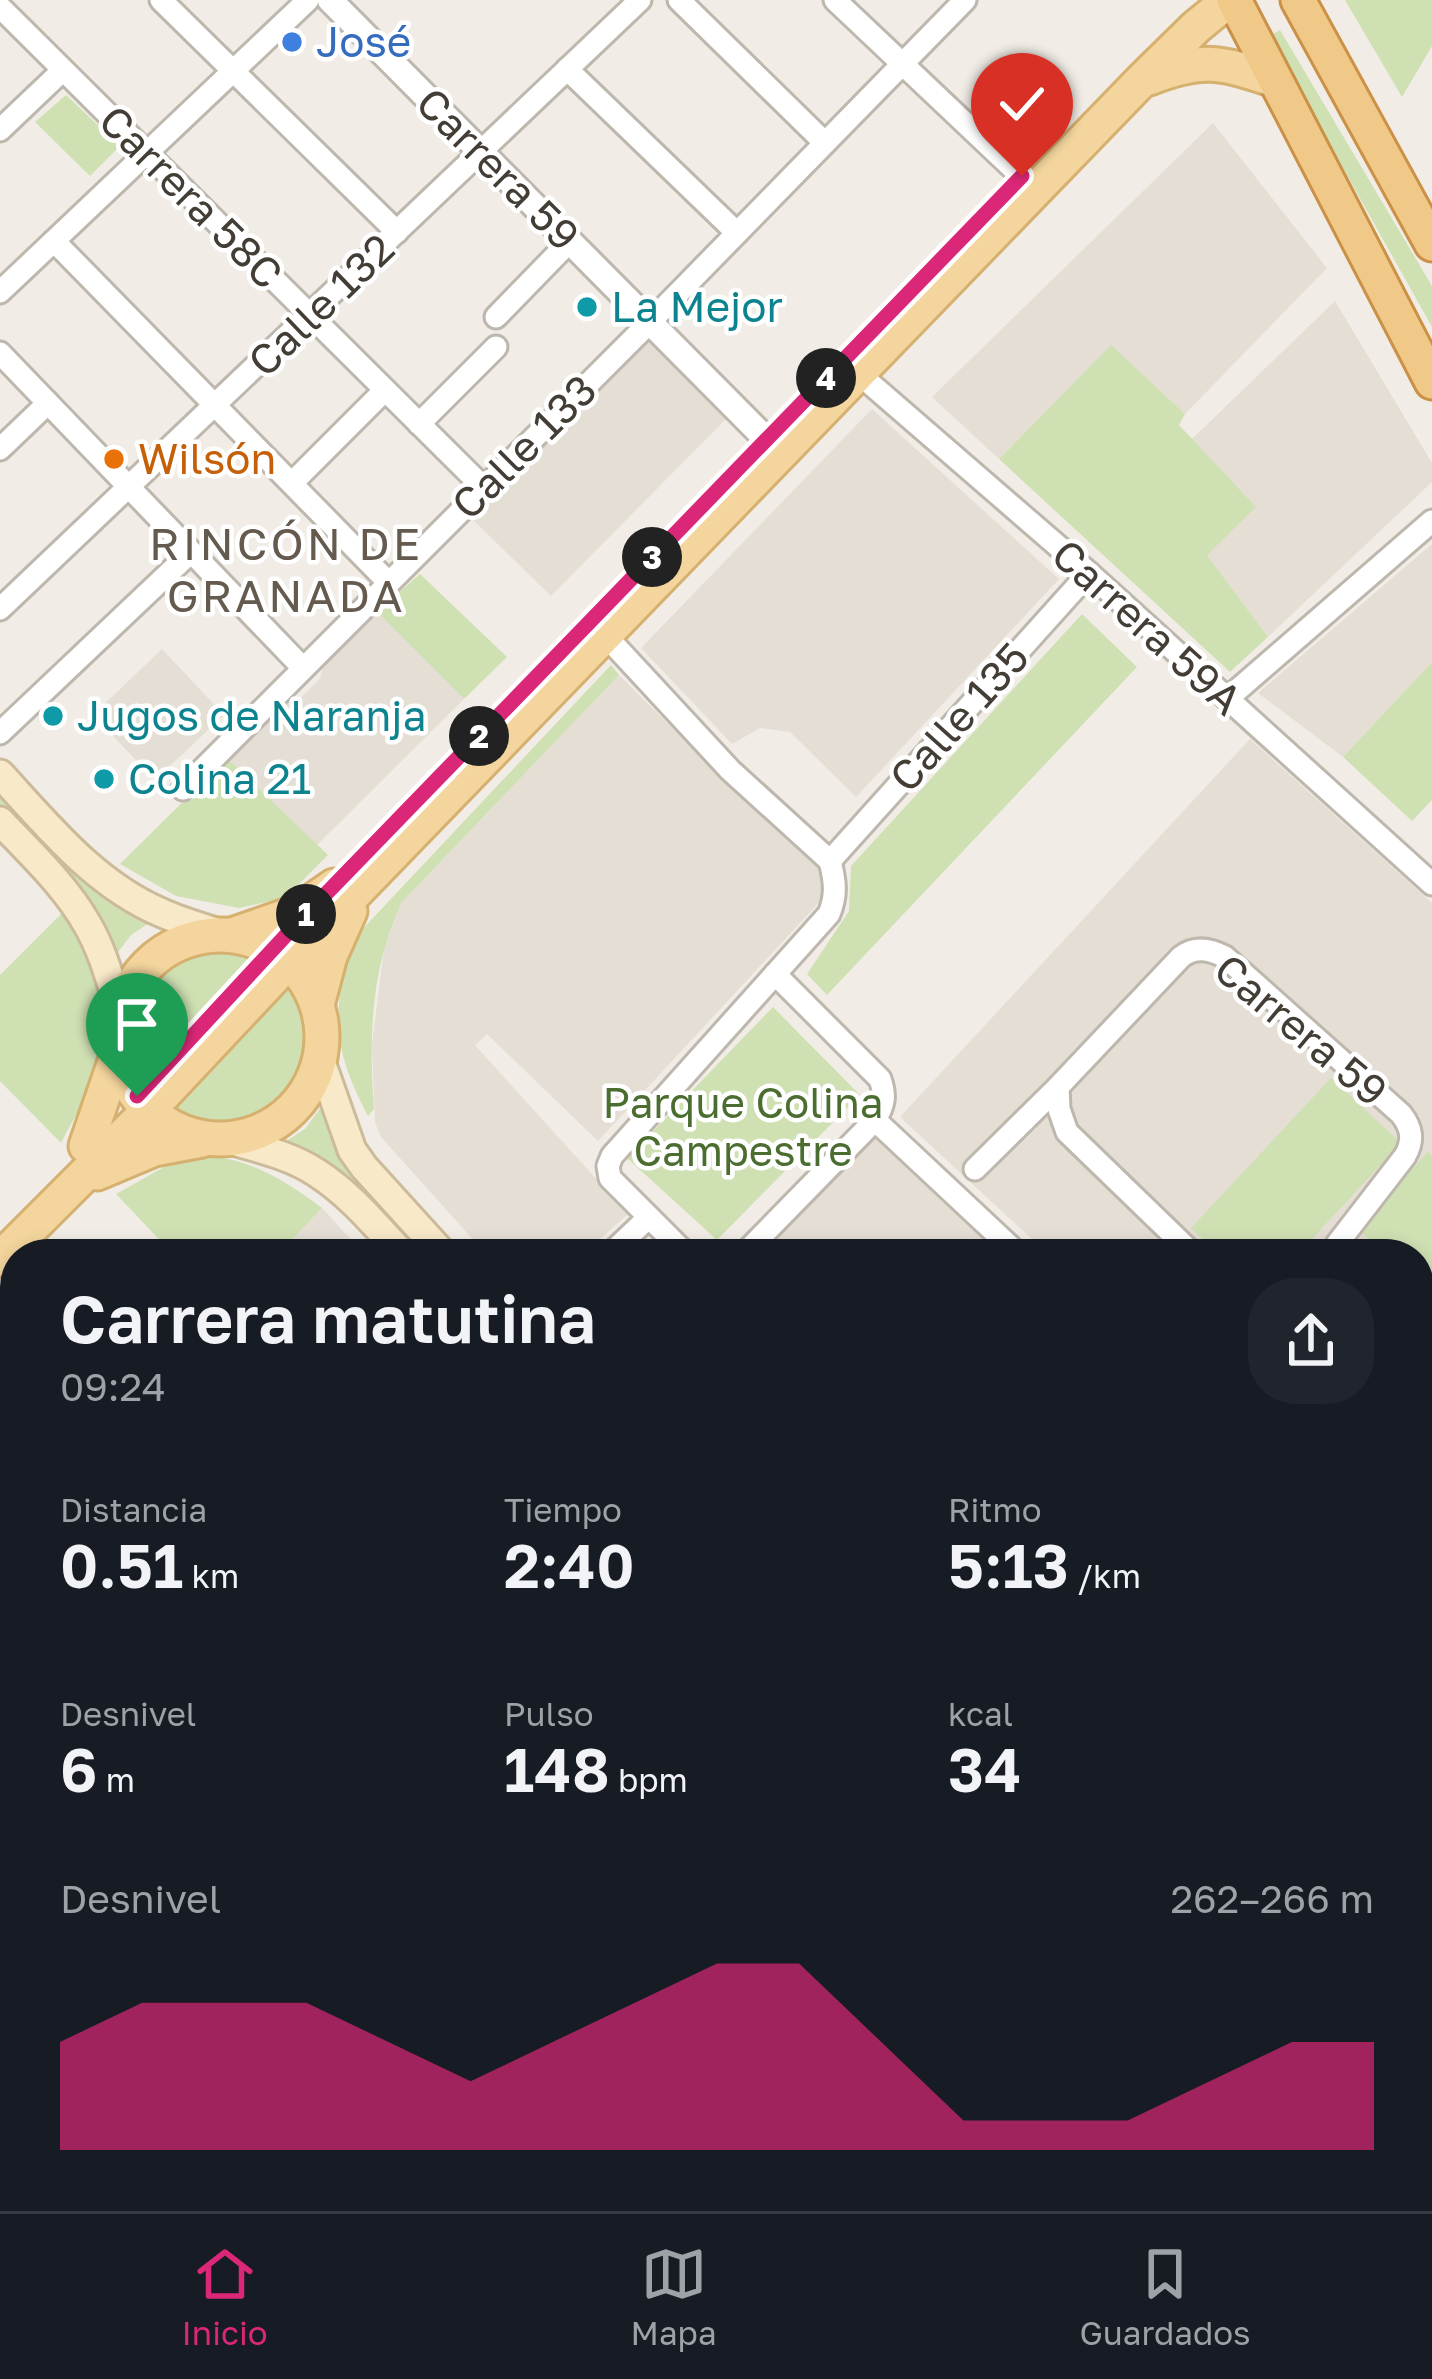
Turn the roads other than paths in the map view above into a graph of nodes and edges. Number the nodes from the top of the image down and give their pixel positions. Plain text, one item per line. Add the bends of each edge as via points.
1 (160, 0) edge
2 (308, 0) edge
3 (330, 0) edge
4 (640, 0) edge
5 (680, 0) edge
6 (835, 0) edge
7 (965, 0) edge
8 (1192, 0) edge
9 (1232, 0) edge
10 (1298, 0) edge
11 (0, 7) edge
12 (902, 64) junction
13 (567, 69) junction
14 (63, 70) junction
15 (233, 71) junction
16 (1275, 80) junction
17 (1142, 81) junction
18 (0, 130) edge
19 (825, 143) junction
20 (481, 152) junction
21 (147, 153) junction
22 (1022, 176) junction
23 (397, 232) junction
24 (737, 233) junction
25 (54, 241) junction
26 (570, 241) junction
27 (1432, 244) edge
28 (0, 292) edge
29 (310, 316) junction
30 (496, 316) dead end
31 (650, 322) junction
32 (496, 347) dead end
33 (0, 353) edge
34 (858, 373) junction
35 (1432, 382) edge
36 (386, 390) junction
37 (48, 403) junction
38 (215, 407) junction
39 (419, 424) junction
40 (766, 440) junction
41 (0, 449) edge
42 (292, 483) junction
43 (483, 487) junction
44 (130, 488) junction
45 (1432, 521) edge
46 (191, 552) junction
47 (1089, 573) junction
48 (388, 582) junction
49 (0, 608) edge
50 (605, 635) junction
51 (302, 668) junction
52 (1227, 699) junction
53 (0, 733) edge
54 (0, 774) edge
55 (182, 789) dead end
56 (0, 820) edge
57 (830, 861) junction
58 (368, 879) junction
59 (1432, 884) edge
60 (334, 886) junction
61 (228, 935) junction
62 (281, 955) junction
63 (775, 974) junction
64 (317, 1005) junction
65 (122, 1014) junction
66 (119, 1048) junction
67 (320, 1059) junction
68 (1058, 1087) junction
69 (143, 1103) junction
70 (875, 1120) junction
71 (218, 1139) junction
72 (86, 1146) junction
73 (975, 1169) dead end
74 (75, 1186) junction
75 (649, 1217) junction
76 (0, 1229) edge
77 (20, 1239) edge
78 (388, 1239) edge
79 (429, 1239) edge
80 (626, 1239) edge
81 (671, 1239) edge
82 (759, 1239) edge
83 (1002, 1239) edge
84 (1177, 1239) edge
85 (1349, 1239) edge

1 - 15 street
2 - 15 street
3 - 20 street, Carrera 59
4 - 13 street, Calle 132
5 - 19 street
6 - 12 street
7 - 12 street, Calle 133
8 - 22 main road
9 - 16 highway
9 - 17 main road
10 - 27 highway
11 - 14 street, Carrera 58C
12 - 19 street, Calle 133
12 - 22 street
13 - 20 street, Calle 132
13 - 24 street
14 - 18 street
14 - 21 street, Carrera 58C
15 - 21 street
15 - 23 street
16 - 17 main road via 1199,62
16 - 35 highway
17 - 34 main road
19 - 24 street, Calle 133
20 - 23 street, Calle 132
20 - 26 street, Carrera 59
21 - 25 street
21 - 29 street, Carrera 58C
22 - 40 main road
23 - 29 street, Calle 132
24 - 31 street, Calle 133
25 - 28 street
25 - 38 street
26 - 30 street
26 - 31 street, Carrera 59
29 - 36 street, Carrera 58C
29 - 38 street, Calle 132
31 - 40 street, Carrera 59
31 - 43 street, Calle 133
32 - 39 street
33 - 37 street
34 - 47 street, Carrera 59A
34 - 50 main road
36 - 39 street, Carrera 58C
36 - 42 street
37 - 41 street
37 - 44 street
38 - 42 street
38 - 44 street, Calle 132
39 - 43 street, Carrera 58C
40 - 60 main road
42 - 48 street
43 - 48 street, Calle 133
44 - 46 street
44 - 49 street, Calle 132
45 - 52 street
46 - 51 street
46 - 53 street
47 - 52 street, Carrera 59A
47 - 57 street, Calle 135
48 - 51 street, Calle 133
50 - 57 street via 726,775
50 - 58 main road
51 - 55 street, Calle 133
52 - 59 street, Carrera 59A
54 - 61 main road via 99,875 161,913
56 - 65 main road via 89,927
57 - 63 street via 830,914
58 - 62 main road
58 - 64 main road via 330,956
60 - 61 main road via 295,913
60 - 62 main road
61 - 62 main road
61 - 65 main road via 197,938 148,965
62 - 64 main road
62 - 69 main road
63 - 70 street via 880,1079 885,1098
63 - 75 street via 612,1156 610,1178
64 - 67 main road
65 - 66 main road
66 - 69 main road
66 - 72 main road
67 - 71 main road via 286,1115 248,1136
67 - 79 main road via 352,1150
68 - 73 street
68 - 84 street via 1066,1132
68 - 85 street, Carrera 59 via 1181,957 1216,952 1411,1131 1406,1156
69 - 71 main road via 185,1133
69 - 72 main road
69 - 74 main road
70 - 82 street
70 - 83 street
71 - 74 main road via 154,1149
71 - 78 main road via 318,1173
72 - 76 main road
74 - 77 main road
75 - 80 street
75 - 81 street

